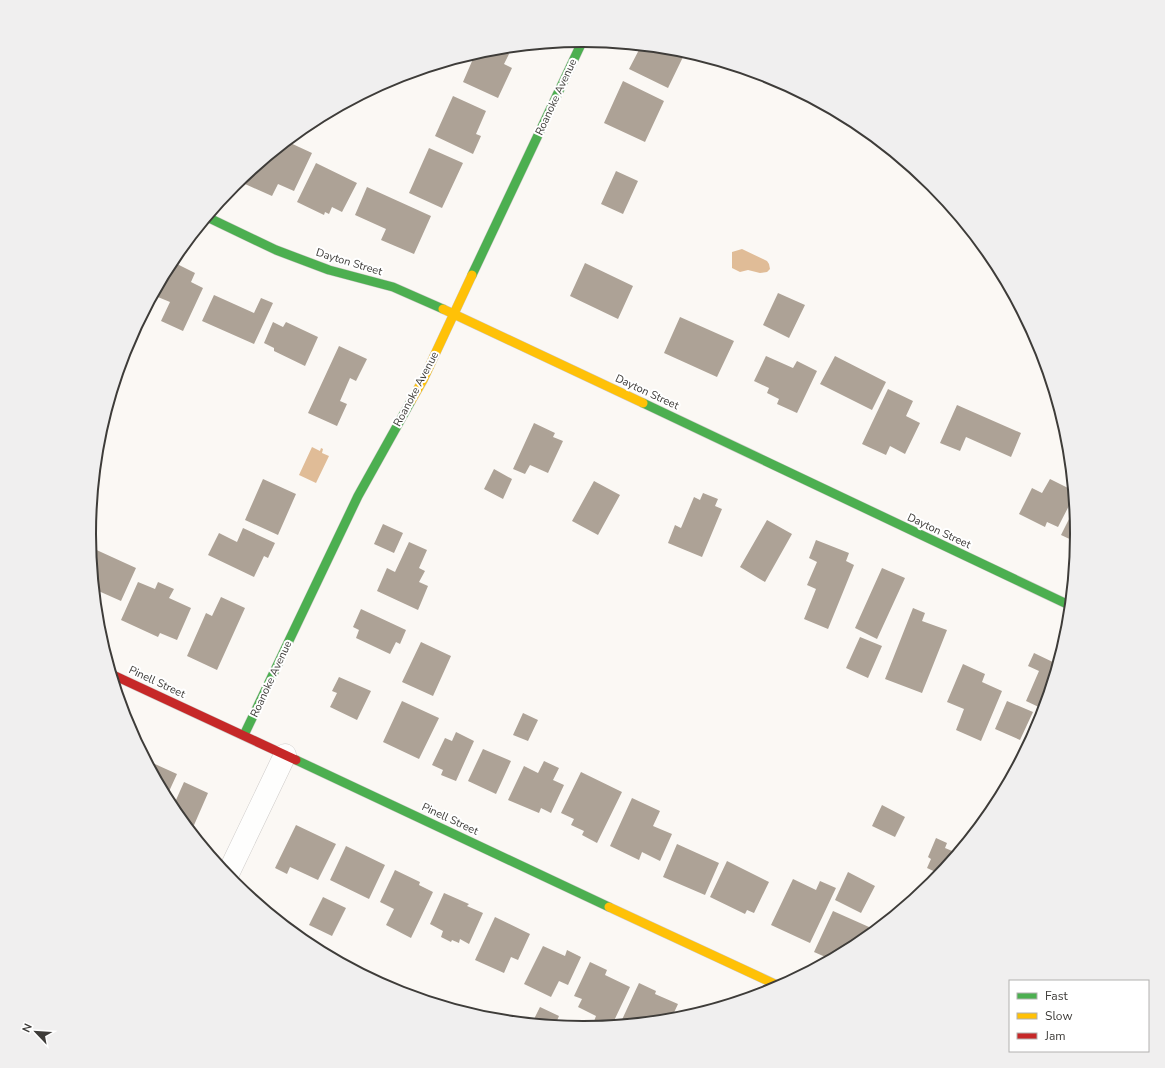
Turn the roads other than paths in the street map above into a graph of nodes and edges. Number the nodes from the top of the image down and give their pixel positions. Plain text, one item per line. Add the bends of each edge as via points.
1 (580, 47) edge
2 (211, 219) edge
3 (454, 314) junction
4 (1064, 604) edge
5 (117, 677) edge
6 (244, 736) junction
7 (285, 755) junction
8 (230, 870) edge
9 (772, 983) edge

1 - 3 street, Roanoke Avenue
2 - 3 street, Dayton Street via 276,250 329,270 393,288
3 - 4 street, Dayton Street
3 - 6 street, Roanoke Avenue via 423,380 358,496
5 - 6 street, Pinell Street
6 - 7 street, Pinell Street
7 - 8 street
7 - 9 street, Pinell Street

